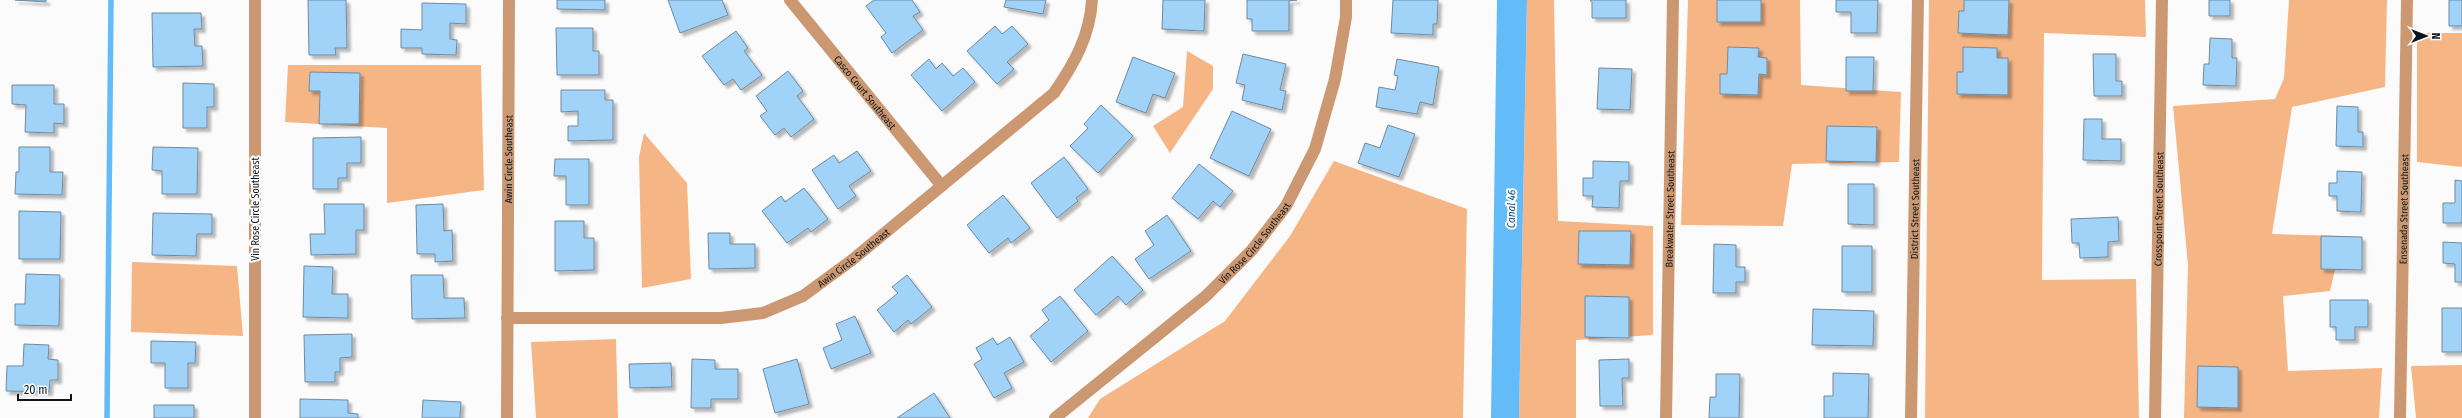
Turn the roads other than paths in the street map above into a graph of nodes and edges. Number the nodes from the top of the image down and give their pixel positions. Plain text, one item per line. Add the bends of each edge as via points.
1 (255, 0) edge
2 (508, 0) edge
3 (790, 0) edge
4 (1092, 0) edge
5 (1346, 0) edge
6 (1672, 0) edge
7 (1918, 0) edge
8 (2162, 0) edge
9 (2407, 0) edge
10 (941, 185) junction
11 (507, 318) junction
12 (255, 418) edge
13 (507, 418) edge
14 (1054, 418) edge
15 (1666, 418) edge
16 (1911, 418) edge
17 (2155, 418) edge
18 (2400, 418) edge

1 - 12 street, Vin Rose Circle Southeast
2 - 11 street, Awin Circle Southeast
3 - 10 street, Casco Court Southeast
4 - 10 street, Awin Circle Southeast via 1091,20 1075,62 1054,92
5 - 14 street, Vin Rose Circle Southeast via 1346,17 1331,93 1315,149 1286,206 1252,250 1206,296
6 - 15 street, Breakwater Street Southeast
7 - 16 street, District Street Southeast
8 - 17 street, Crosspoint Street Southeast
9 - 18 street, Ensenada Street Southeast
10 - 11 street, Awin Circle Southeast via 852,260 803,296 763,313 721,318
11 - 13 street, Awin Circle Southeast

